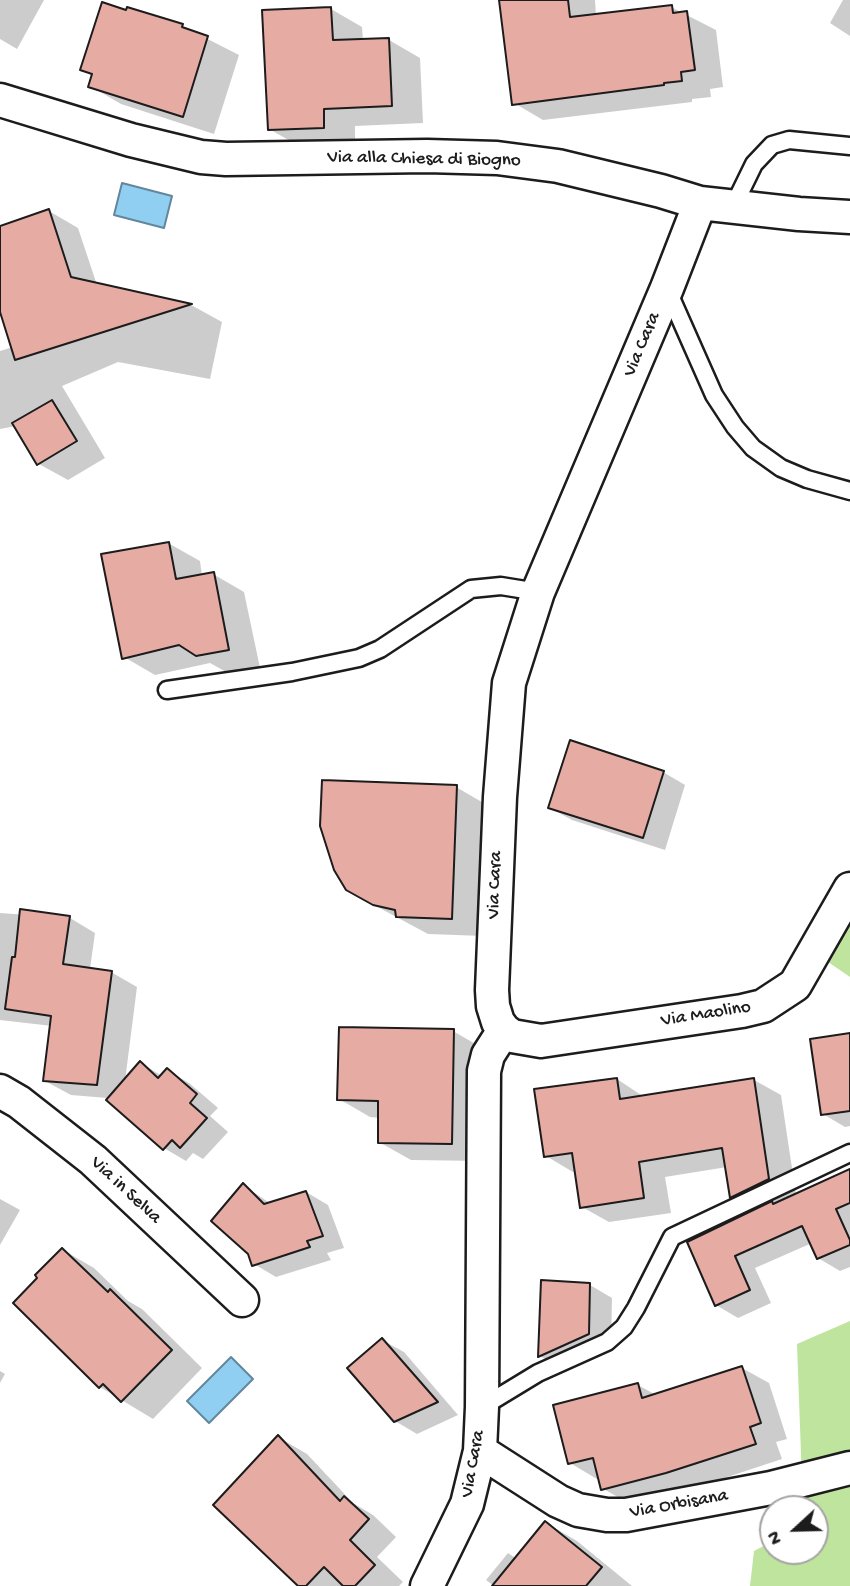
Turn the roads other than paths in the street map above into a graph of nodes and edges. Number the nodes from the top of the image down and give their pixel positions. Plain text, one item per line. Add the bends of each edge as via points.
1 (0, 100) edge
2 (850, 146) edge
3 (700, 203) junction
4 (733, 207) junction
5 (850, 216) edge
6 (667, 288) junction
7 (850, 491) edge
8 (538, 592) junction
9 (167, 690) dead end
10 (850, 889) edge
11 (504, 1030) junction
12 (0, 1091) edge
13 (850, 1153) edge
14 (242, 1300) dead end
15 (482, 1407) junction
16 (480, 1451) junction
17 (850, 1468) edge
18 (428, 1586) edge

1 - 3 street, Via alla Chiesa di Biogno via 201,157 497,158 570,169
2 - 4 lane via 789,140 772,145 754,164
3 - 4 street, Via alla Chiesa di Biogno
3 - 6 street, Via Cara
4 - 5 street, Via alla Chiesa di Biogno
6 - 7 lane via 714,395 753,448 781,468
6 - 8 street, Via Cara
8 - 9 lane via 500,586 471,589 359,658
8 - 11 street, Via Cara via 509,683 504,731 492,990 493,1006
10 - 11 street, Via Maolino via 795,985 763,1006 541,1041
11 - 15 street, Via Cara via 484,1071
12 - 14 street, Via in Selva via 93,1160
13 - 15 lane via 672,1237 624,1327 607,1342 538,1373
15 - 16 street, Via Cara
16 - 17 street, Via Orbisana via 578,1510 626,1516
16 - 18 street, Via Cara via 467,1504

